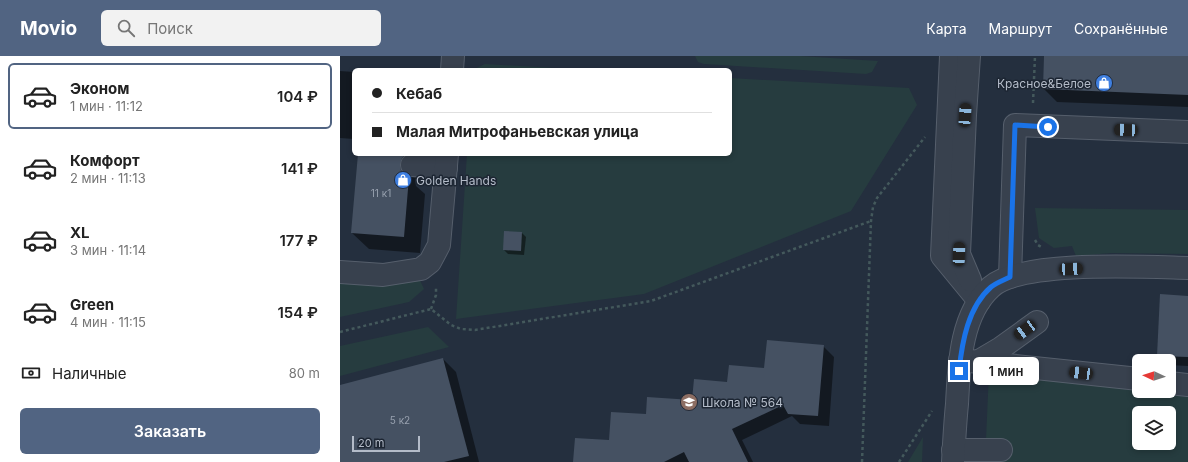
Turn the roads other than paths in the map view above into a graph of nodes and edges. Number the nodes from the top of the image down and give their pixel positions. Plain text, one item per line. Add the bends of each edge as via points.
1 (453, 56) edge
2 (950, 56) edge
3 (969, 56) edge
4 (452, 68) edge
5 (1188, 132) edge
6 (446, 161) edge
7 (412, 166) dead end
8 (1188, 268) edge
9 (340, 272) edge
10 (1010, 277) junction
11 (979, 301) junction
12 (1037, 322) dead end
13 (970, 361) junction
14 (1132, 378) edge
15 (1176, 384) edge
16 (1188, 385) edge
17 (1001, 450) dead end
18 (953, 456) edge

1 - 4 street
2 - 11 street via 942,256
3 - 11 street via 959,254
5 - 10 street via 1015,125
6 - 7 street
6 - 9 street via 440,245 430,262 421,269 383,276
8 - 10 street via 1110,267 1053,270
10 - 11 street via 991,287
11 - 13 street via 962,345
12 - 13 street via 1002,348
13 - 14 street
13 - 18 street
15 - 16 street
17 - 18 street

